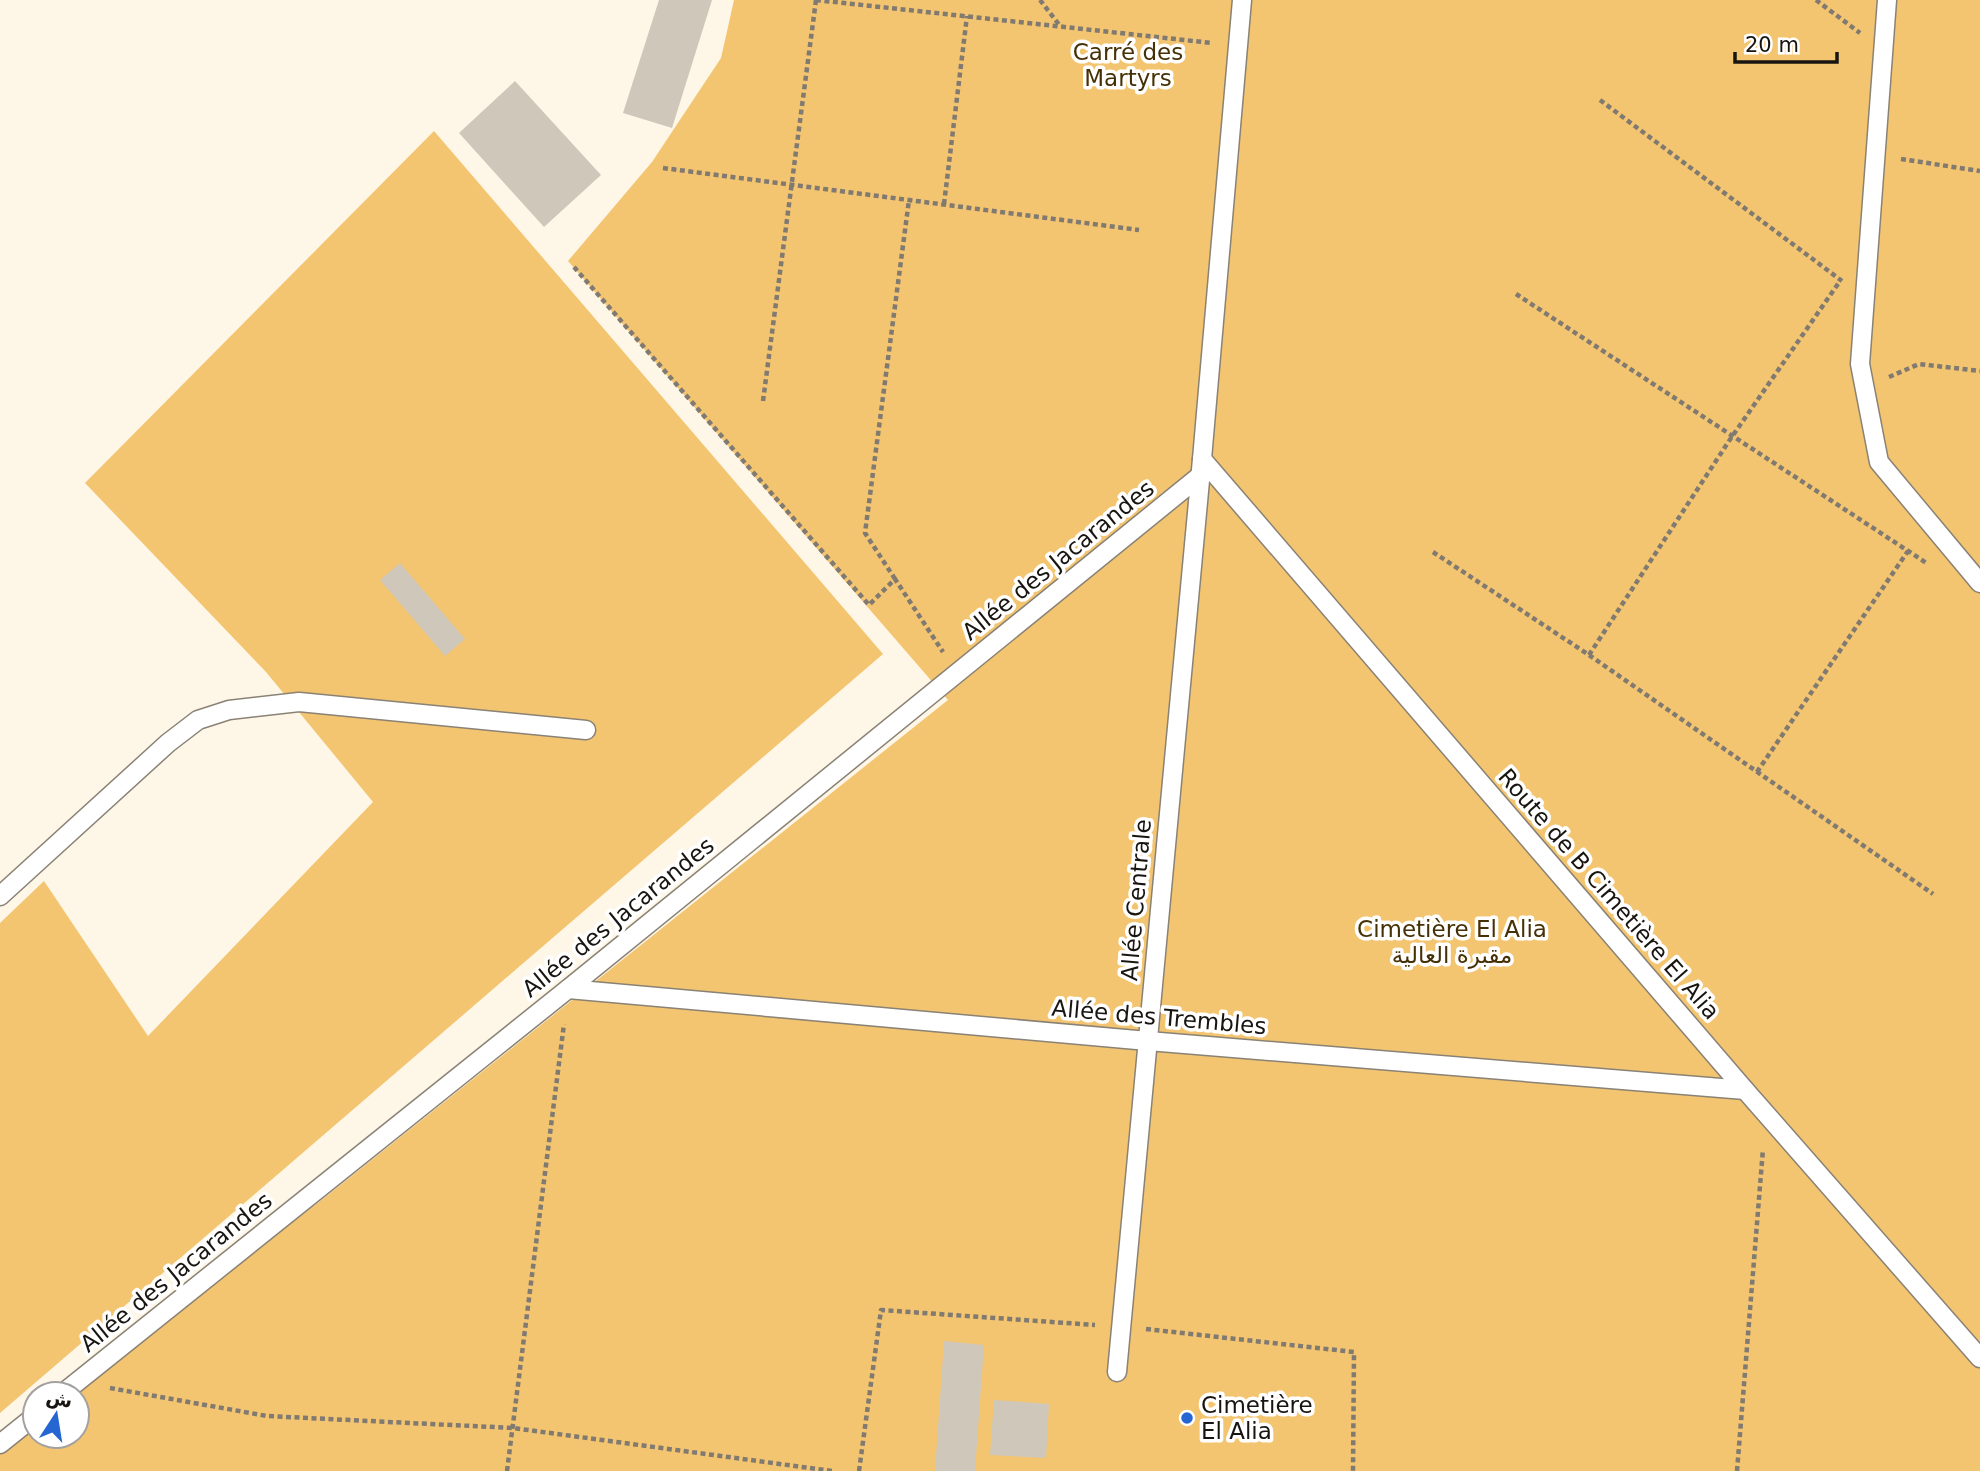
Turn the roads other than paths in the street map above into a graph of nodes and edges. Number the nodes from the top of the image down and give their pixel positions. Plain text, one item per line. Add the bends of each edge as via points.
1 (1242, 0) edge
2 (1887, 0) edge
3 (1202, 467) junction
4 (1980, 583) edge
5 (586, 730) dead end
6 (0, 896) edge
7 (568, 989) junction
8 (1148, 1041) junction
9 (1745, 1090) junction
10 (1980, 1358) edge
11 (1117, 1372) dead end
12 (79, 1380) edge
13 (21, 1427) edge
14 (0, 1444) edge

1 - 3 lane, Allée Centrale
2 - 4 lane via 1860,364 1879,462
3 - 7 lane, Allée des Jacarandes
3 - 8 lane, Allée Centrale
3 - 9 lane, Route de B Cimetière El Alia
5 - 6 lane via 299,702 229,710 198,720 169,743
7 - 8 lane, Allée des Trembles
7 - 12 lane, Allée des Jacarandes
8 - 9 lane, Allée des Trembles
8 - 11 lane, Allée Centrale
9 - 10 lane, Route de B Cimetière El Alia
13 - 14 lane

